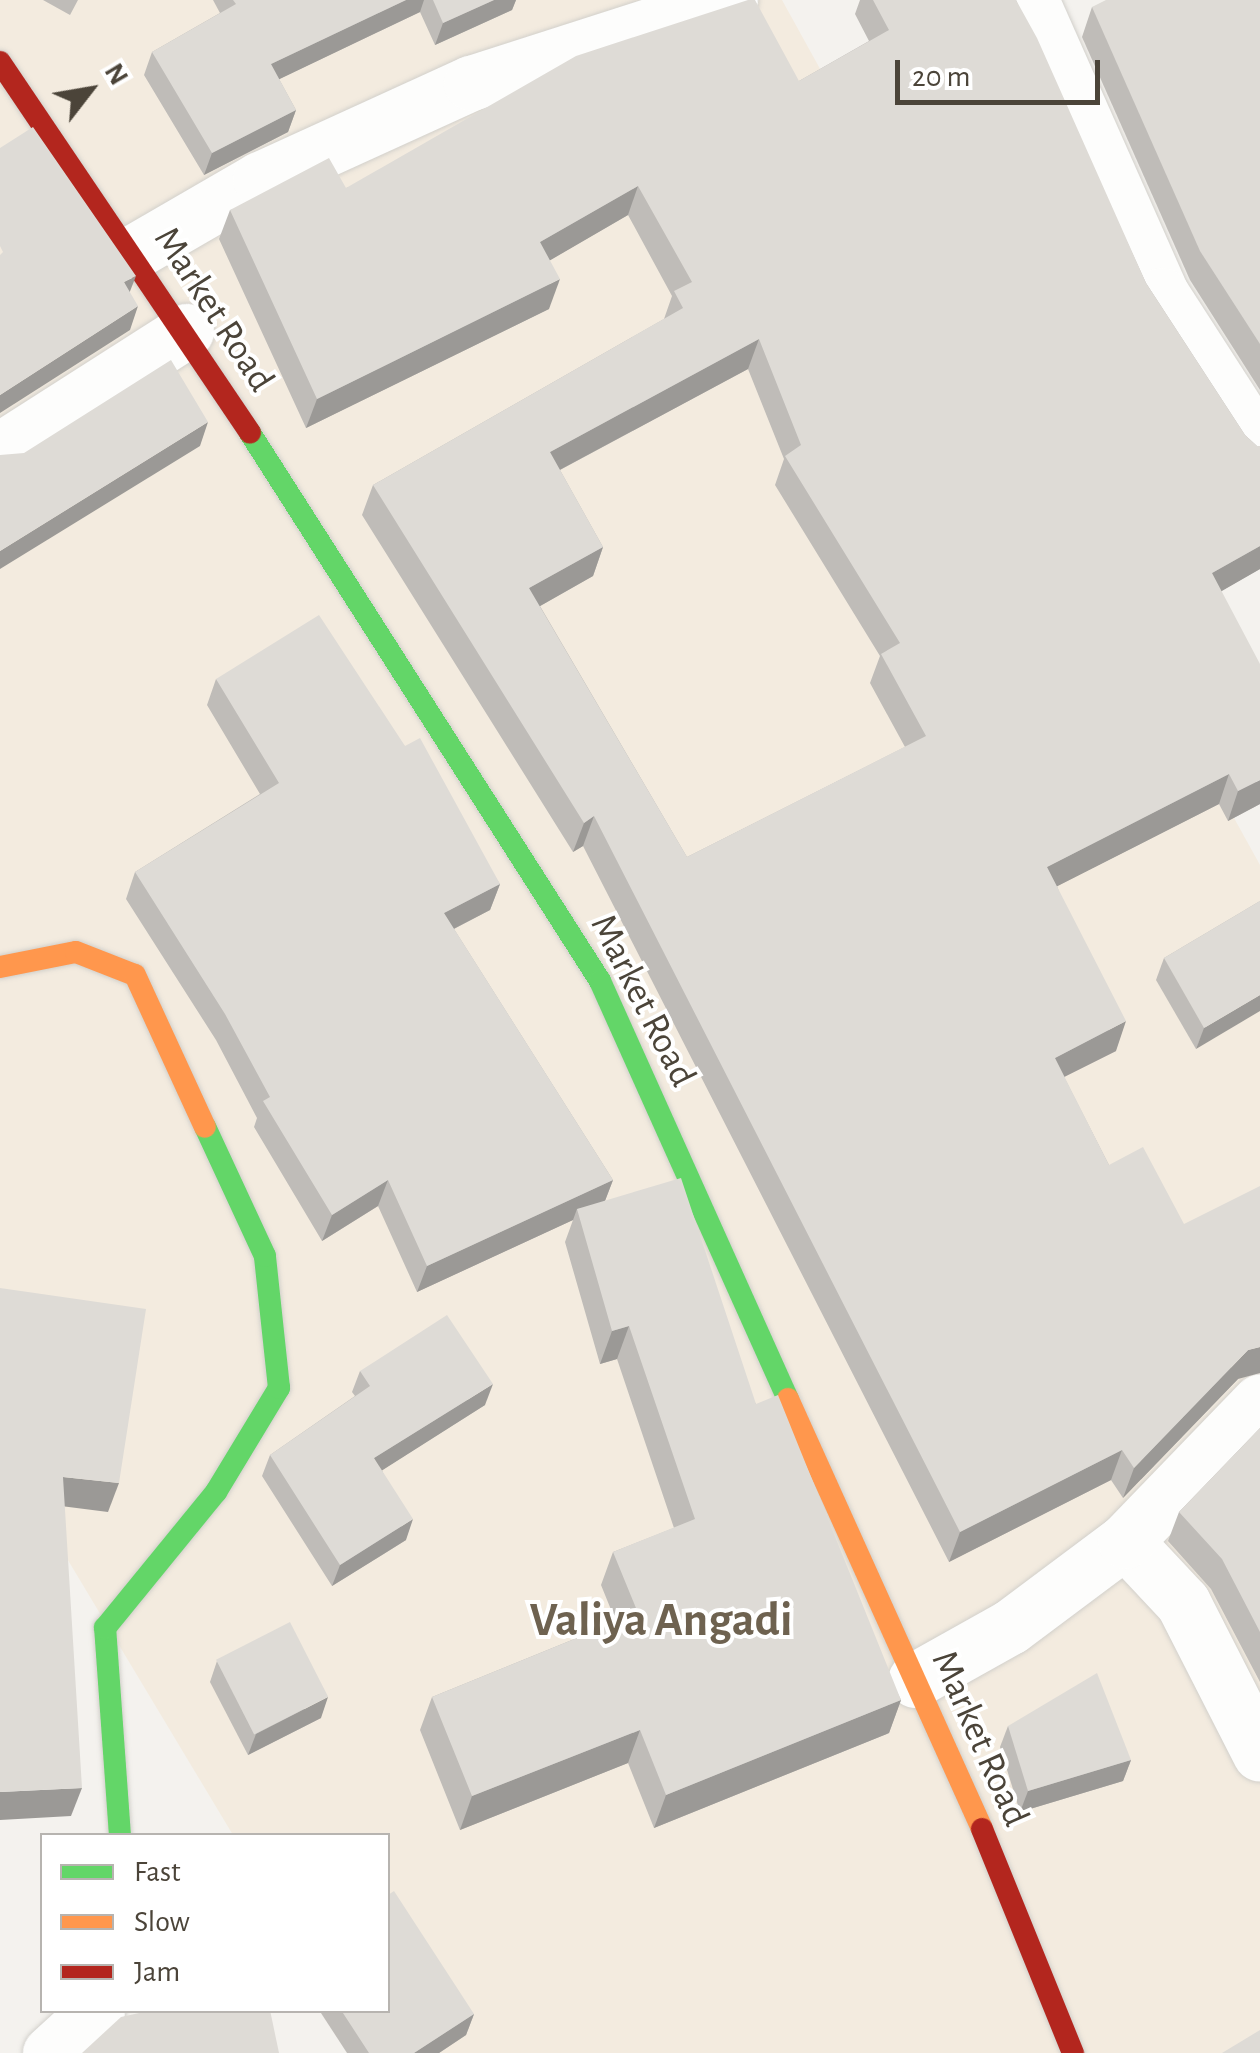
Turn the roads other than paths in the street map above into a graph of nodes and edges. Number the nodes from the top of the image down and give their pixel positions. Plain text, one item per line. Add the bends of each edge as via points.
1 (730, 0) edge
2 (1046, 4) edge
3 (0, 62) edge
4 (134, 252) junction
5 (186, 332) junction
6 (1260, 447) edge
7 (0, 450) edge
8 (0, 967) edge
9 (1260, 1401) edge
10 (1125, 1541) junction
11 (915, 1680) junction
12 (1260, 1754) edge
13 (120, 1833) edge
14 (94, 2013) edge
15 (50, 2053) edge
16 (1072, 2053) edge

1 - 4 street via 471,83 260,179
2 - 6 street via 1162,296
3 - 4 main road, Market Road
4 - 5 main road, Market Road
5 - 7 street
5 - 11 main road, Market Road via 600,980
8 - 13 main road via 76,952 135,975 265,1256 279,1388 216,1492 105,1628
9 - 10 street
10 - 11 street via 1010,1626
10 - 12 street via 1183,1603
11 - 16 main road, Market Road
14 - 15 street

